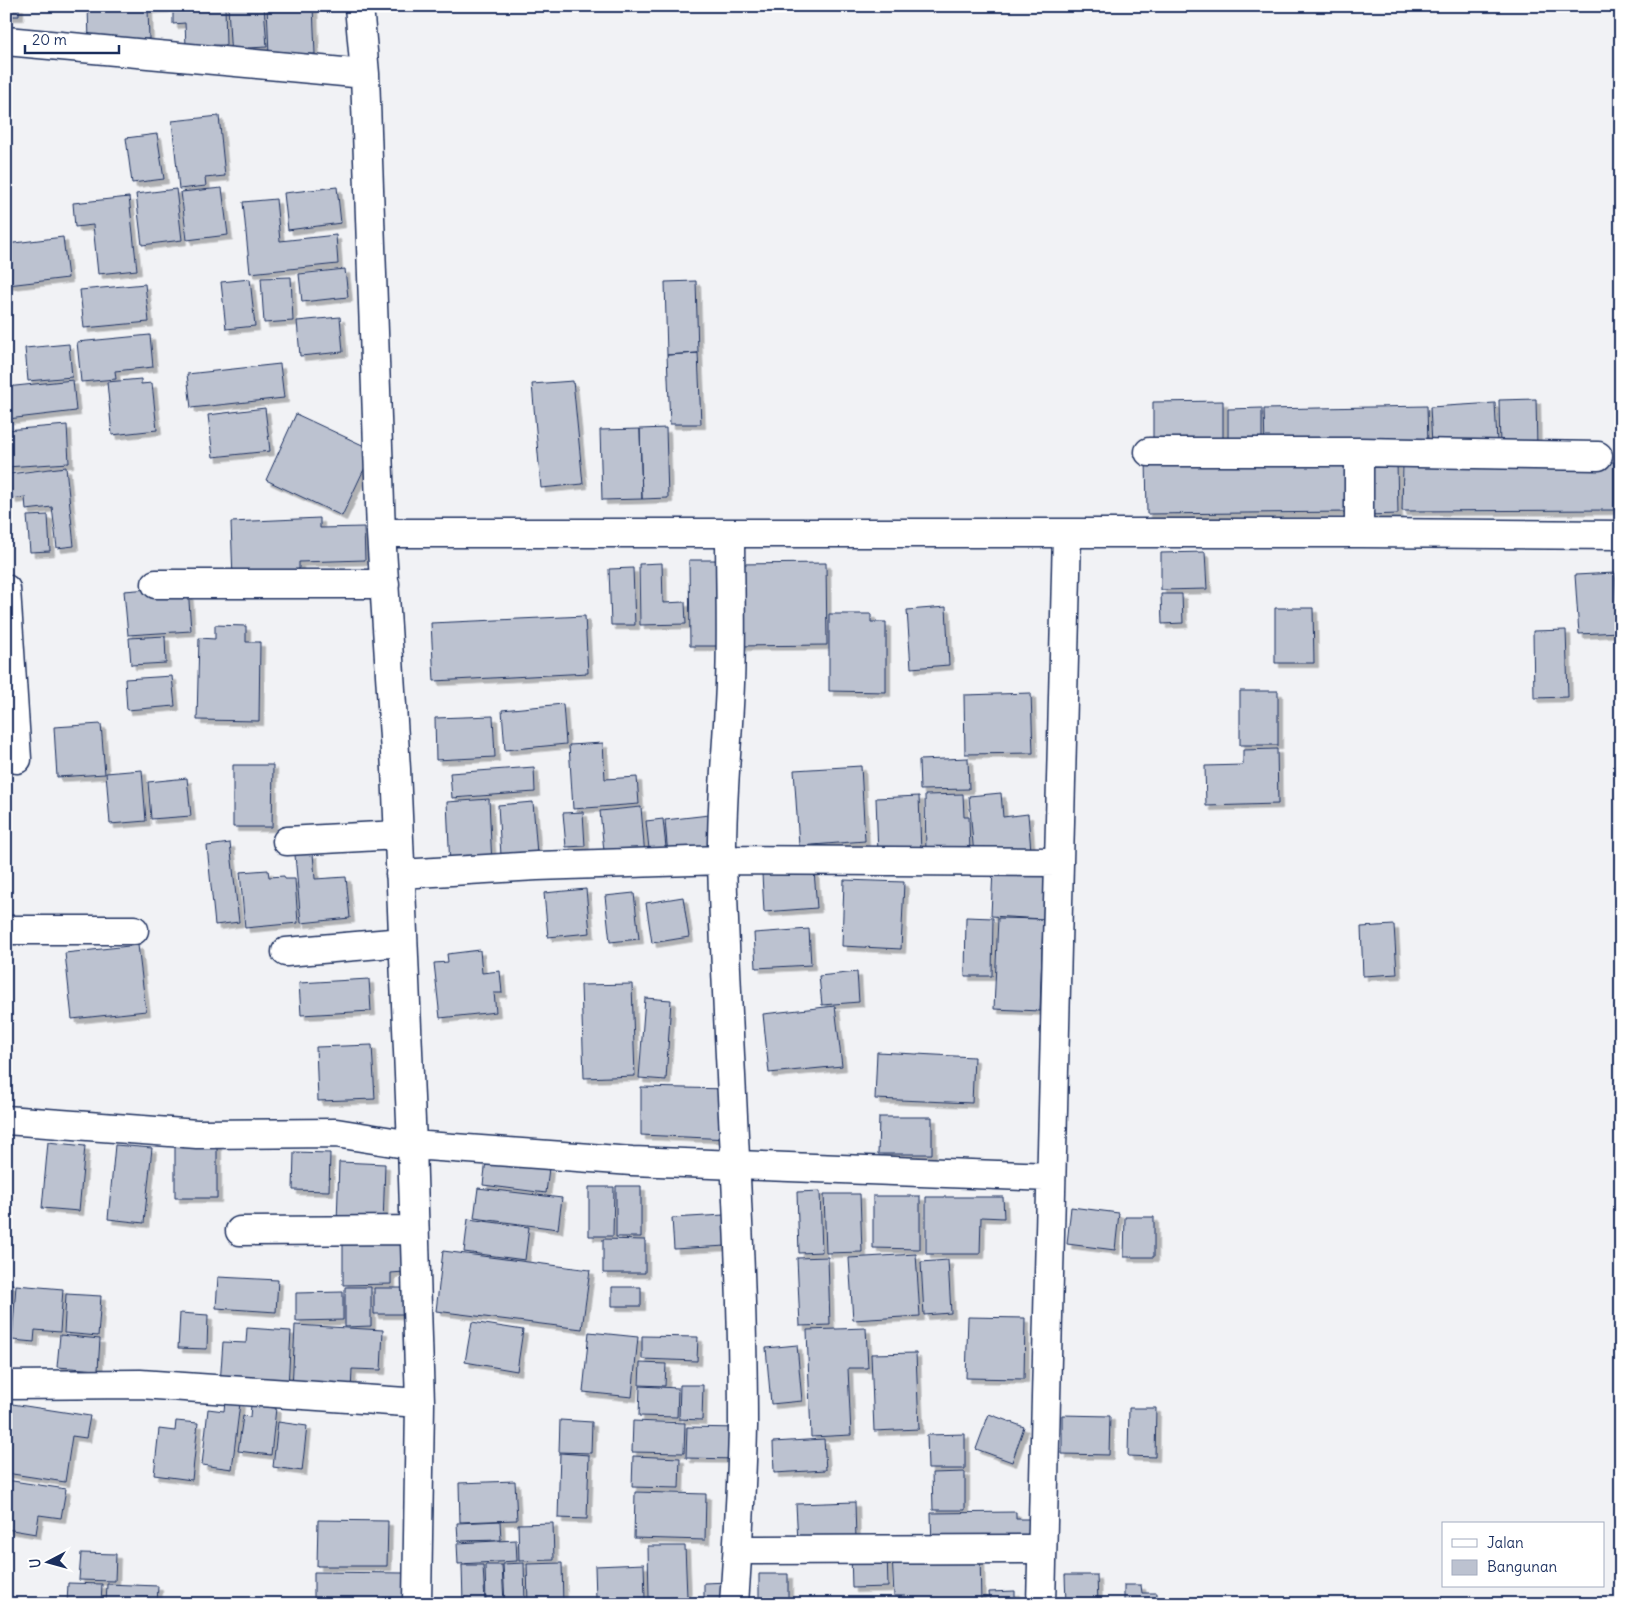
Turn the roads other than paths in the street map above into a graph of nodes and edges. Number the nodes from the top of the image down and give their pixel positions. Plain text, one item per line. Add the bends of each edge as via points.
1 (359, 6) edge
2 (6, 40) edge
3 (365, 74) junction
4 (1149, 452) dead end
5 (1359, 452) junction
6 (1598, 456) dead end
7 (381, 533) junction
8 (730, 533) junction
9 (1067, 533) junction
10 (1359, 533) junction
11 (1621, 536) edge
12 (156, 584) dead end
13 (385, 584) junction
14 (6, 589) edge
15 (17, 760) dead end
16 (398, 835) junction
17 (287, 841) dead end
18 (722, 860) junction
19 (1058, 862) junction
20 (400, 874) junction
21 (6, 930) edge
22 (134, 930) dead end
23 (403, 942) junction
24 (286, 952) dead end
25 (6, 1120) edge
26 (412, 1144) junction
27 (736, 1165) junction
28 (1051, 1177) junction
29 (414, 1230) junction
30 (240, 1231) dead end
31 (6, 1385) edge
32 (420, 1403) junction
33 (1042, 1549) junction
34 (738, 1550) junction
35 (418, 1604) edge
36 (734, 1604) edge
37 (1041, 1604) edge

1 - 3 street
2 - 3 street
3 - 7 street
4 - 5 street
5 - 6 street
5 - 10 street
7 - 8 street
7 - 13 street
8 - 9 street
8 - 18 street via 730,682
9 - 10 street
9 - 19 street
10 - 11 street
12 - 13 street
13 - 16 street
14 - 15 street
16 - 17 street
16 - 20 street
18 - 19 street
18 - 20 street
18 - 27 street
19 - 28 street
20 - 23 street
21 - 22 street
23 - 24 street
23 - 26 street
25 - 26 street via 197,1134 336,1133
26 - 27 street via 632,1161
26 - 29 street
27 - 28 street
27 - 34 street via 743,1429
28 - 33 street
29 - 30 street
29 - 32 street
31 - 32 street via 140,1384
32 - 35 street
33 - 34 street
33 - 37 street
34 - 36 street

